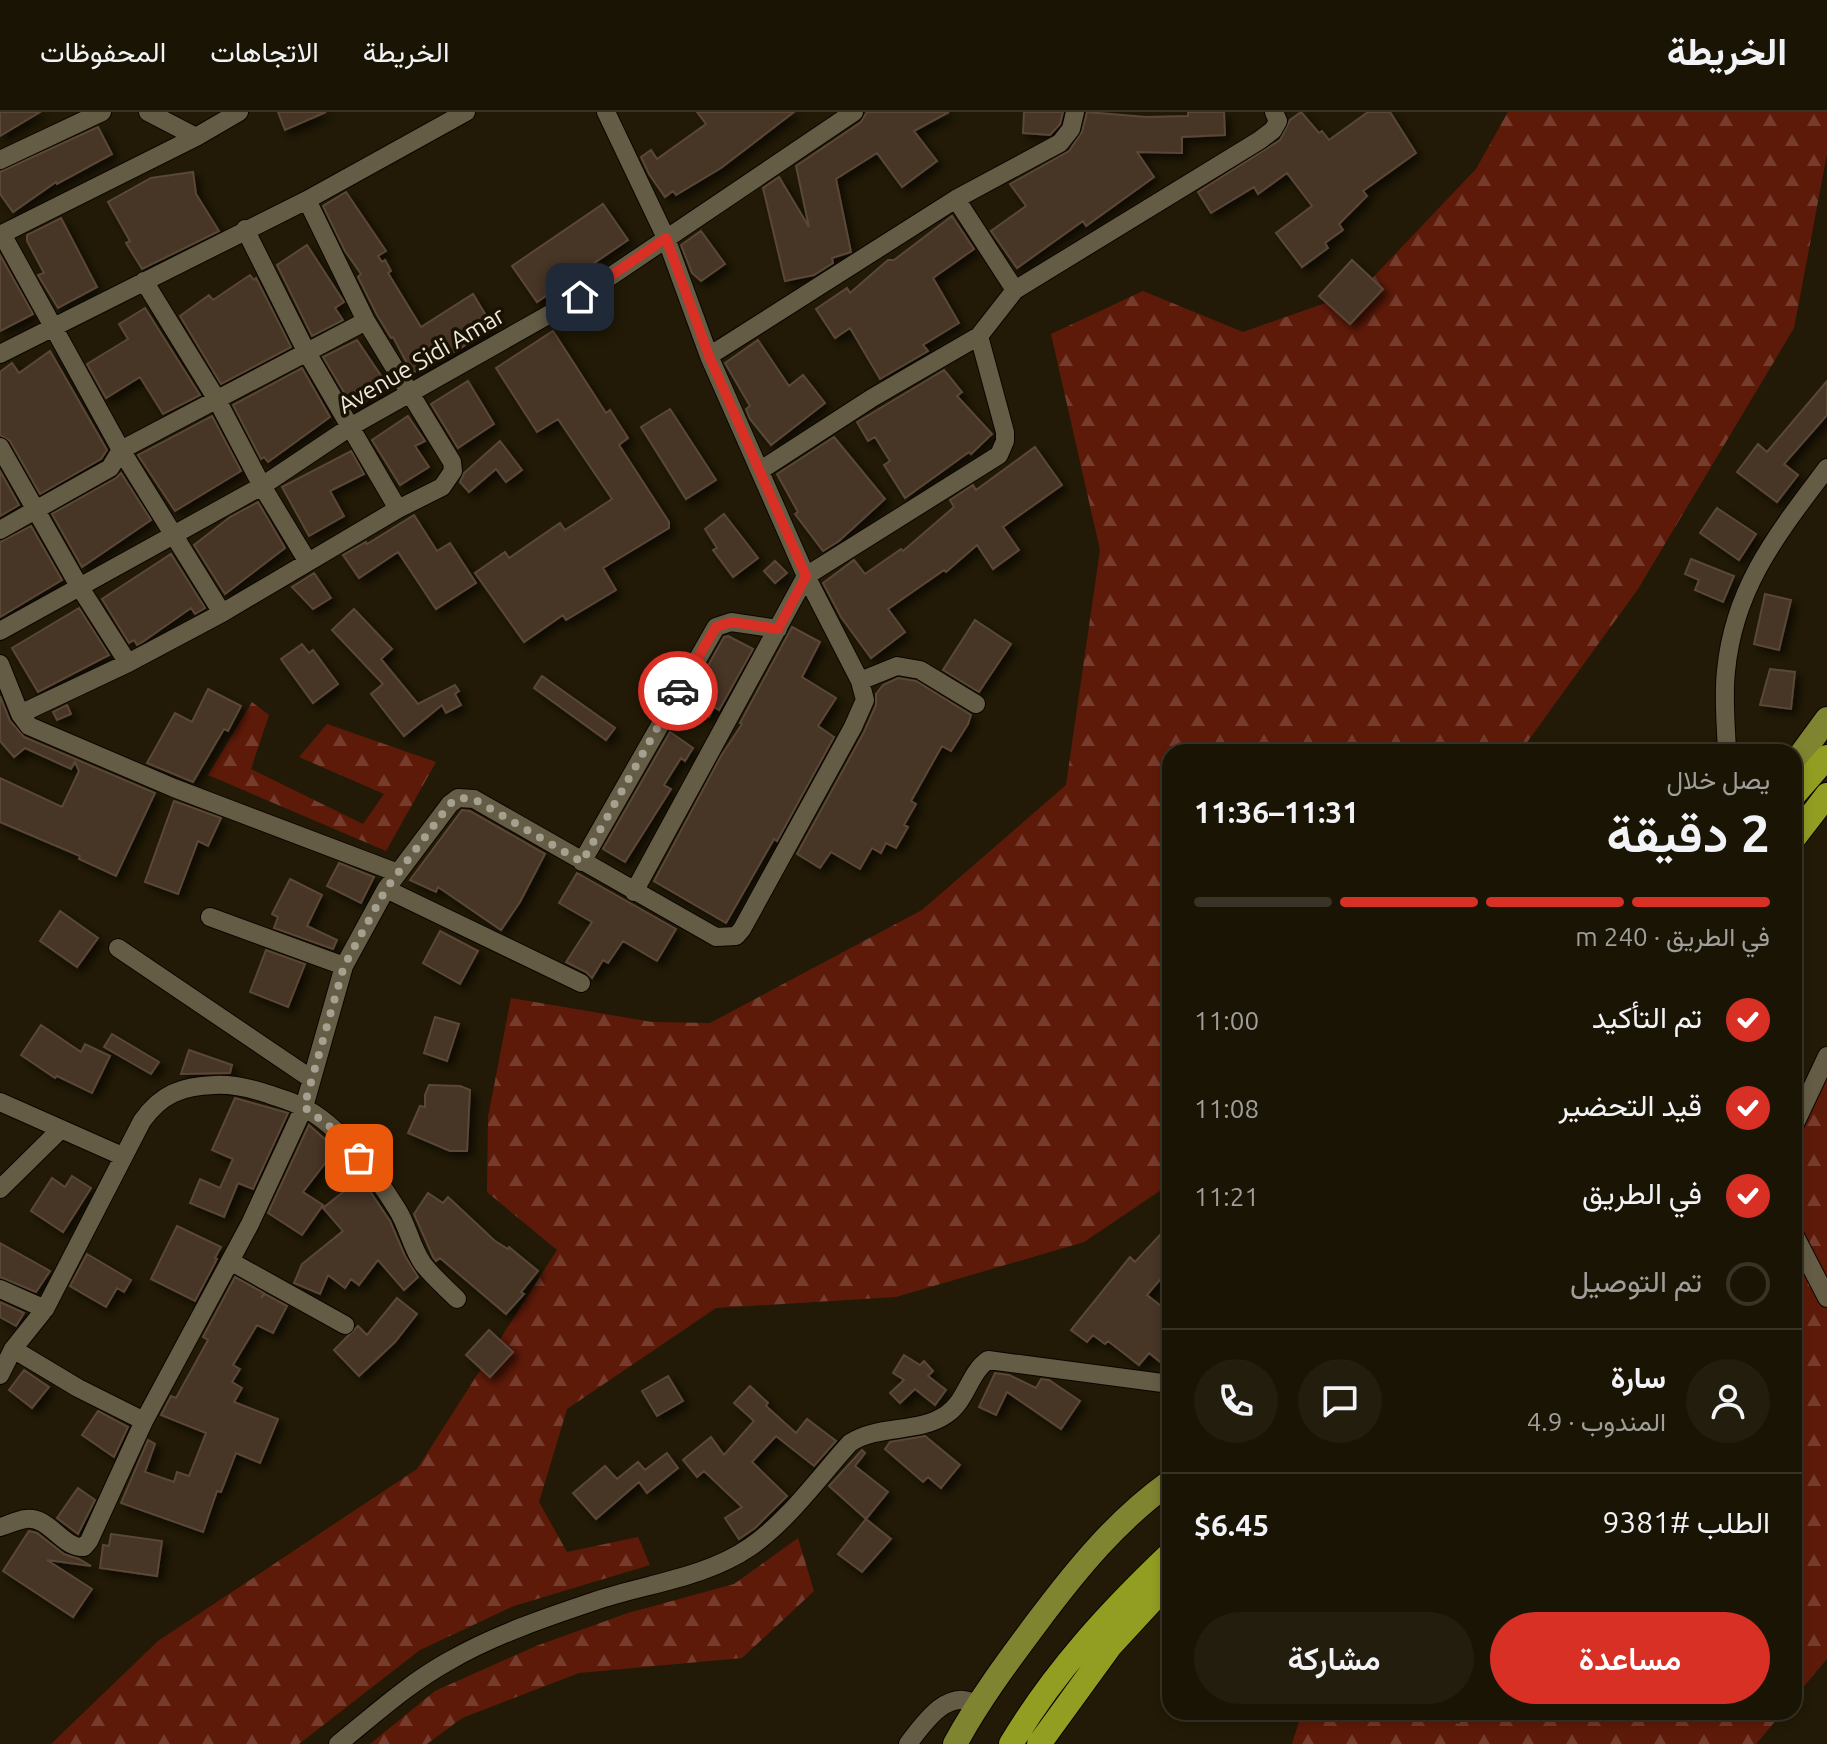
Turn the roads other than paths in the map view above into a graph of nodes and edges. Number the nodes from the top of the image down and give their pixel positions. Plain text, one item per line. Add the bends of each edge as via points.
1 (102, 112) edge
2 (148, 112) edge
3 (239, 112) edge
4 (466, 112) edge
5 (606, 112) edge
6 (854, 112) edge
7 (1075, 112) edge
8 (1274, 112) edge
9 (196, 137) junction
10 (0, 160) edge
11 (956, 199) junction
12 (307, 200) junction
13 (245, 229) junction
14 (1, 234) edge
15 (666, 238) junction
16 (144, 281) junction
17 (1015, 290) junction
18 (366, 321) junction
19 (53, 328) junction
20 (979, 336) junction
21 (306, 351) junction
22 (0, 354) edge
23 (709, 356) junction
24 (410, 394) junction
25 (216, 398) junction
26 (350, 427) junction
27 (0, 447) edge
28 (121, 450) junction
29 (1827, 468) edge
30 (761, 470) junction
31 (262, 486) junction
32 (398, 509) junction
33 (36, 511) junction
34 (0, 530) edge
35 (174, 536) junction
36 (308, 562) junction
37 (806, 576) junction
38 (79, 586) junction
39 (222, 613) junction
40 (778, 629) junction
41 (0, 631) edge
42 (128, 663) junction
43 (0, 664) edge
44 (860, 681) junction
45 (976, 704) dead end
46 (20, 714) junction
47 (1827, 719) edge
48 (1727, 744) edge
49 (1802, 753) edge
50 (1827, 757) edge
51 (1802, 786) edge
52 (1827, 795) edge
53 (1802, 828) edge
54 (582, 862) junction
55 (398, 873) junction
56 (386, 889) junction
57 (634, 892) junction
58 (210, 917) dead end
59 (118, 948) dead end
60 (344, 966) junction
61 (581, 983) dead end
62 (1827, 1056) edge
63 (310, 1078) junction
64 (0, 1102) edge
65 (1802, 1106) edge
66 (304, 1107) junction
67 (61, 1129) junction
68 (122, 1156) junction
69 (0, 1189) edge
70 (1802, 1250) edge
71 (230, 1261) junction
72 (0, 1289) edge
73 (1827, 1298) edge
74 (457, 1299) dead end
75 (45, 1309) junction
76 (345, 1325) dead end
77 (13, 1349) junction
78 (0, 1375) edge
79 (1162, 1383) edge
80 (144, 1421) junction
81 (1162, 1488) edge
82 (0, 1527) edge
83 (1162, 1562) edge
84 (1162, 1590) edge
85 (976, 1705) junction
86 (338, 1744) edge
87 (908, 1744) edge
88 (955, 1744) edge
89 (1011, 1744) edge
90 (1039, 1744) edge

1 - 10 street
2 - 9 street
3 - 9 street
4 - 12 street
5 - 15 street
6 - 15 street, Avenue Sidi Amar
7 - 11 street via 1060,143
8 - 17 street via 1278,121 1260,140
9 - 14 street
11 - 17 street
11 - 23 street
12 - 13 street
12 - 18 street
13 - 16 street
13 - 21 street
14 - 19 street
15 - 23 street
15 - 24 street, Avenue Sidi Amar via 580,297
16 - 19 street
16 - 25 street
17 - 20 street
18 - 21 street
18 - 24 street
19 - 22 street
19 - 28 street
20 - 30 street
20 - 37 street via 1005,432 999,455
21 - 25 street
21 - 26 street
23 - 30 street
24 - 26 street, Avenue Sidi Amar
24 - 32 street via 453,471 442,487
25 - 28 street
25 - 31 street
26 - 31 street, Avenue Sidi Amar
26 - 32 street
27 - 33 street
28 - 33 street via 110,468
28 - 35 street
29 - 48 street via 1772,541 1736,616 1726,670
30 - 37 street
31 - 35 street, Avenue Sidi Amar
31 - 36 street
32 - 36 street
33 - 34 street
33 - 38 street
35 - 38 street, Avenue Sidi Amar
35 - 39 street
36 - 39 street
37 - 40 street
37 - 44 street
38 - 41 street, Avenue Sidi Amar
38 - 42 street
39 - 42 street
40 - 54 street via 731,622 716,627
40 - 57 street
42 - 46 street
43 - 46 street
44 - 45 street via 897,666 920,670
44 - 57 street via 865,700 853,727 736,936 716,937
46 - 55 street via 29,726 174,788
47 - 49 main road
50 - 51 highway
52 - 53 highway
54 - 55 street via 466,797 450,804
54 - 57 street
55 - 56 street
56 - 60 street
56 - 61 street
58 - 60 street
59 - 63 street
60 - 63 street
62 - 65 street
63 - 66 street
64 - 67 street
66 - 68 street via 250,1088 194,1085 154,1104
66 - 71 street
66 - 74 street via 338,1133 359,1158 398,1211 424,1265
67 - 68 street
67 - 69 street
68 - 75 street
70 - 73 street
71 - 76 street
71 - 80 street
72 - 75 street
75 - 77 street
77 - 78 street
77 - 80 street
79 - 86 street via 988,1360 947,1414 850,1443 779,1522 729,1559 482,1644 411,1686
80 - 82 street via 84,1547 74,1546 39,1520
81 - 85 main road via 1099,1545
83 - 89 highway via 1096,1627
84 - 90 highway via 1111,1645
85 - 87 street via 967,1699 950,1701
85 - 88 main road

